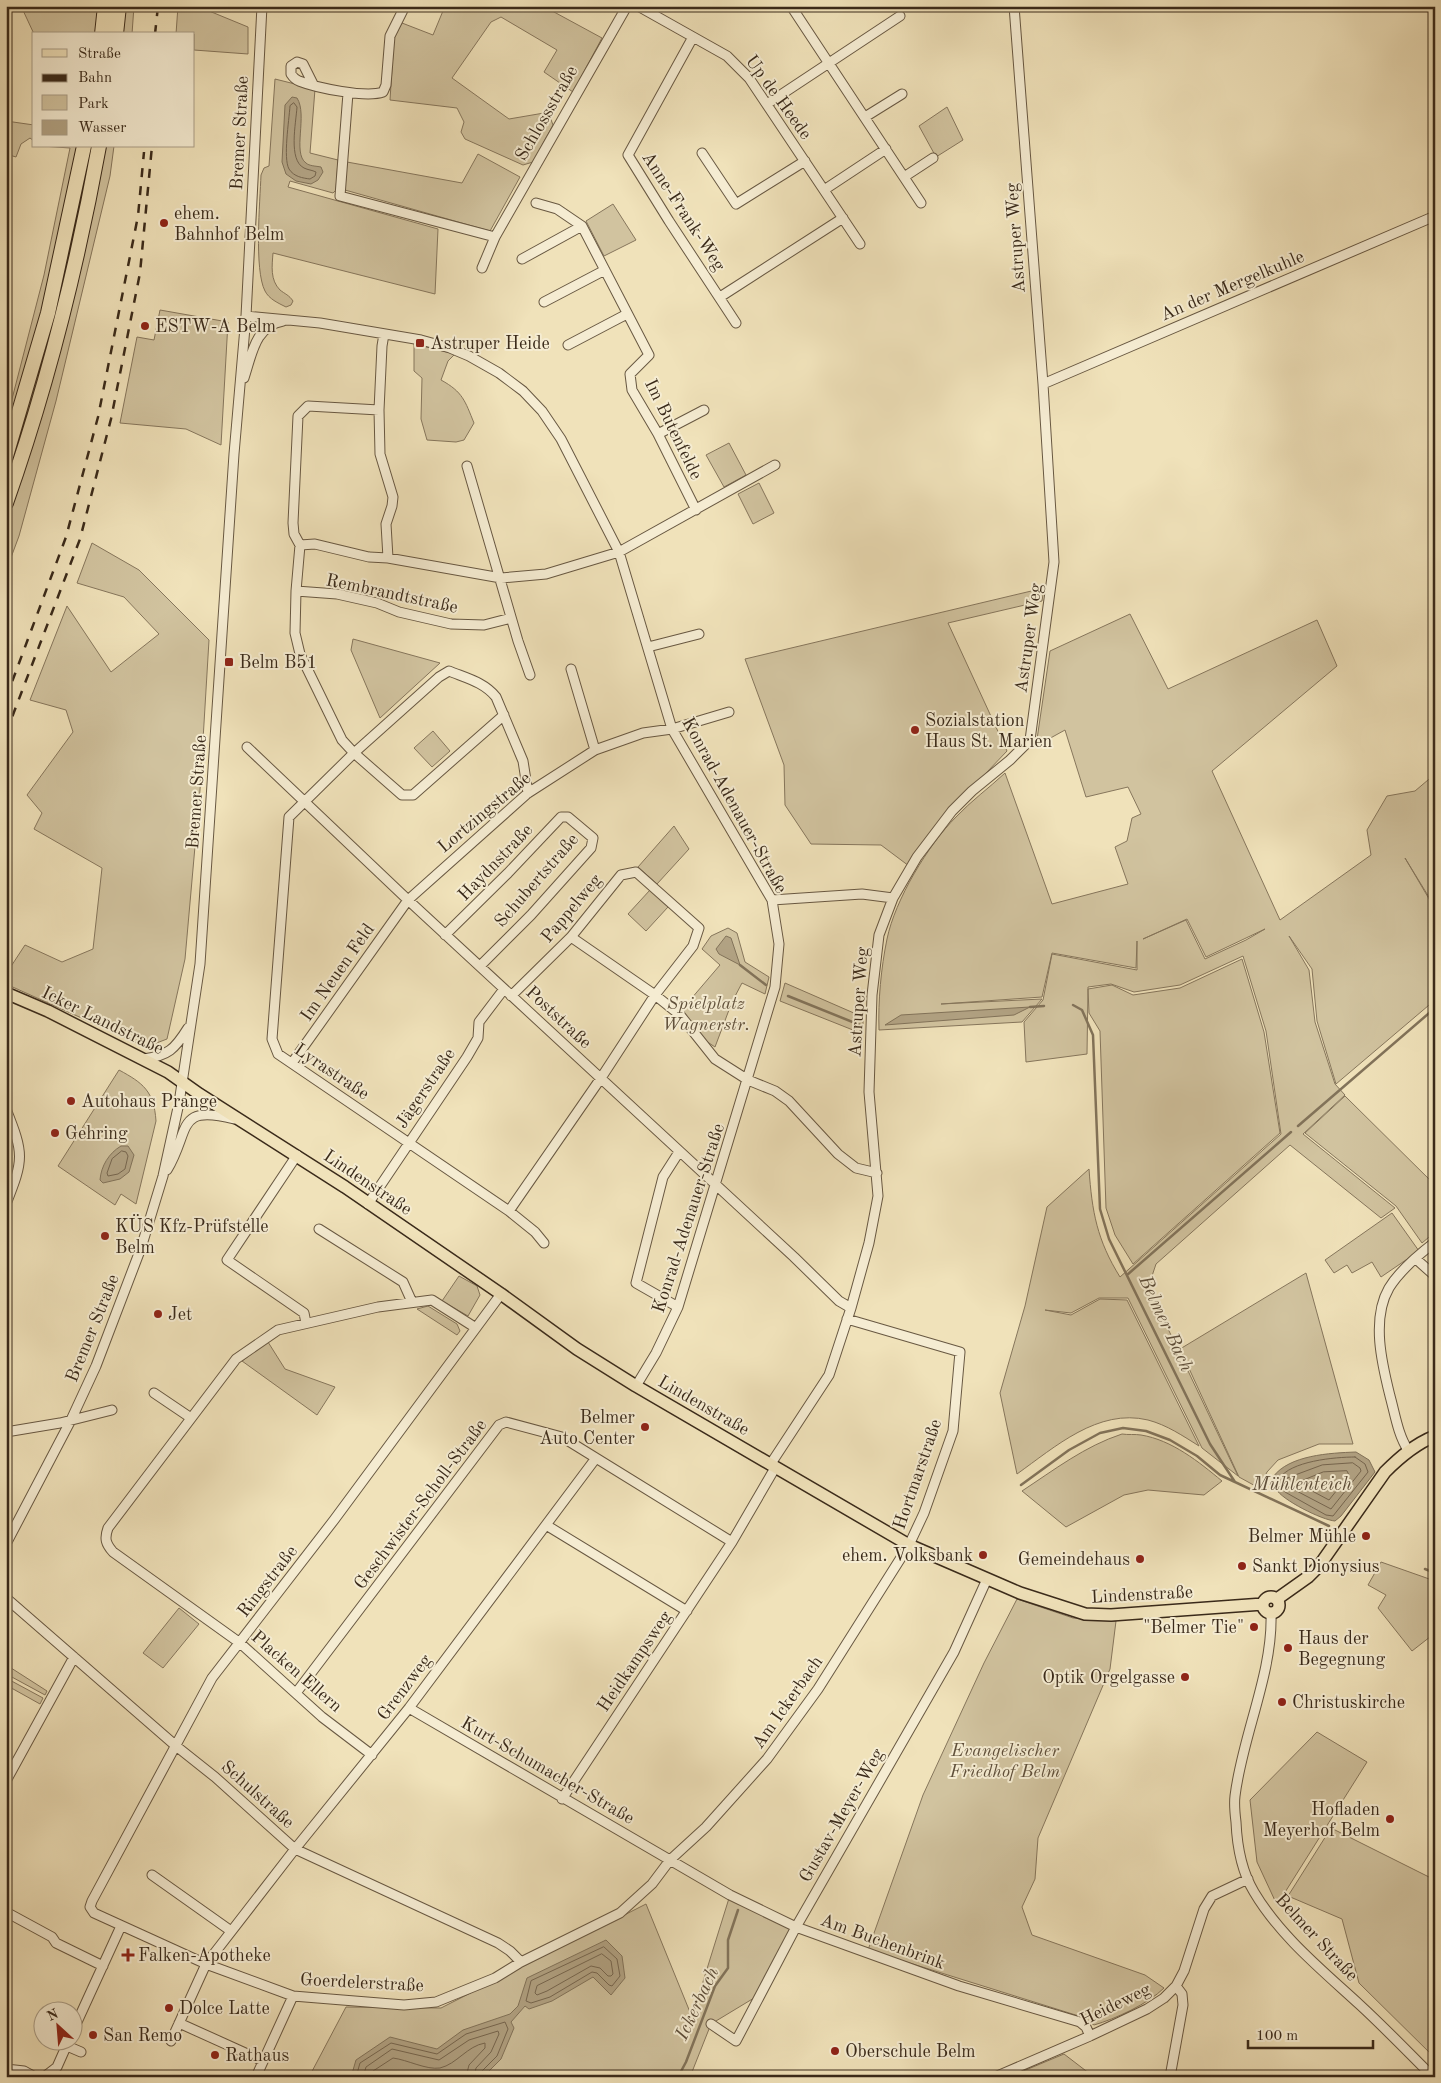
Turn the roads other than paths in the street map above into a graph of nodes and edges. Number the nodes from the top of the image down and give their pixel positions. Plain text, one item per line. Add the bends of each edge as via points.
1 (105, 6) edge
2 (120, 6) edge
3 (262, 6) edge
4 (405, 6) edge
5 (627, 6) edge
6 (638, 6) edge
7 (791, 6) edge
8 (1014, 6) edge
9 (900, 16) dead end
10 (102, 32) edge
11 (116, 32) edge
12 (693, 37) junction
13 (829, 64) junction
14 (313, 84) dead end
15 (348, 93) junction
16 (902, 94) dead end
17 (767, 104) junction
18 (865, 117) junction
19 (84, 148) edge
20 (99, 148) edge
21 (886, 149) junction
22 (702, 153) dead end
23 (933, 158) dead end
24 (805, 161) junction
25 (904, 177) junction
26 (824, 190) junction
27 (536, 203) dead end
28 (921, 203) dead end
29 (1435, 216) edge
30 (843, 218) junction
31 (582, 226) junction
32 (495, 237) junction
33 (860, 244) dead end
34 (522, 259) dead end
35 (482, 268) dead end
36 (605, 270) junction
37 (720, 297) junction
38 (544, 302) dead end
39 (627, 314) junction
40 (246, 316) junction
41 (290, 320) junction
42 (736, 322) dead end
43 (384, 334) junction
44 (568, 344) dead end
45 (1043, 384) junction
46 (239, 395) junction
47 (378, 410) junction
48 (704, 410) dead end
49 (658, 434) junction
50 (6, 456) edge
51 (467, 466) dead end
52 (775, 466) dead end
53 (6, 503) edge
54 (696, 510) junction
55 (300, 544) junction
56 (619, 552) junction
57 (388, 558) junction
58 (501, 578) junction
59 (296, 591) junction
60 (511, 618) junction
61 (699, 634) dead end
62 (648, 647) junction
63 (571, 669) dead end
64 (530, 675) dead end
65 (729, 712) dead end
66 (504, 716) junction
67 (672, 729) junction
68 (247, 747) dead end
69 (594, 750) junction
70 (354, 753) junction
71 (528, 793) junction
72 (304, 801) junction
73 (568, 817) joint
74 (893, 898) junction
75 (408, 900) junction
76 (772, 900) junction
77 (445, 934) junction
78 (571, 938) junction
79 (480, 966) junction
80 (508, 992) junction
81 (7, 994) edge
82 (655, 995) junction
83 (190, 1026) junction
84 (143, 1059) junction
85 (292, 1063) junction
86 (601, 1078) junction
87 (748, 1080) junction
88 (182, 1082) junction
89 (6, 1109) edge
90 (242, 1121) junction
91 (408, 1143) junction
92 (679, 1152) junction
93 (297, 1155) junction
94 (878, 1173) junction
95 (164, 1176) junction
96 (716, 1185) junction
97 (6, 1204) edge
98 (368, 1204) junction
99 (508, 1211) junction
100 (319, 1229) dead end
101 (1435, 1242) edge
102 (544, 1243) dead end
103 (1416, 1259) junction
104 (1435, 1276) edge
105 (500, 1294) junction
106 (412, 1302) junction
107 (678, 1307) junction
108 (851, 1308) junction
109 (847, 1319) junction
110 (306, 1324) junction
111 (476, 1328) junction
112 (636, 1386) junction
113 (154, 1393) dead end
114 (112, 1410) dead end
115 (191, 1418) junction
116 (71, 1420) junction
117 (6, 1432) edge
118 (1435, 1436) edge
119 (1408, 1450) junction
120 (596, 1458) junction
121 (773, 1466) junction
122 (546, 1525) junction
123 (732, 1542) junction
124 (6, 1544) edge
125 (909, 1545) junction
126 (987, 1579) junction
127 (6, 1598) edge
128 (1277, 1599) junction
129 (1263, 1604) junction
130 (687, 1611) junction
131 (1271, 1614) junction
132 (240, 1643) junction
133 (74, 1657) junction
134 (296, 1693) junction
135 (409, 1708) junction
136 (176, 1746) junction
137 (372, 1755) junction
138 (6, 1781) edge
139 (562, 1799) junction
140 (295, 1849) junction
141 (670, 1860) junction
142 (152, 1875) dead end
143 (1248, 1879) junction
144 (90, 1908) joint
145 (6, 1912) edge
146 (121, 1926) junction
147 (796, 1927) junction
148 (232, 1931) junction
149 (522, 1962) junction
150 (206, 1964) junction
151 (103, 1966) junction
152 (1176, 1986) junction
153 (293, 1996) junction
154 (82, 2011) edge
155 (179, 2023) junction
156 (712, 2024) dead end
157 (1090, 2036) junction
158 (171, 2040) dead end
159 (65, 2050) edge
160 (78, 2050) edge
161 (81, 2052) dead end
162 (263, 2061) junction
163 (6, 2069) edge
164 (35, 2077) edge
165 (44, 2077) edge
166 (256, 2077) edge
167 (995, 2077) edge
168 (1170, 2077) edge
169 (1433, 2077) edge

1 - 10 highway
2 - 11 highway
3 - 40 street, Bremer Straße
4 - 15 street via 390,36 383,92
5 - 32 street, Schlossstraße
6 - 12 street, Up de Heede
7 - 13 street
8 - 45 street, Astruper Weg
9 - 13 street
12 - 17 street, Up de Heede via 727,56 749,78
12 - 37 street, Anne-Frank-Weg via 628,155
13 - 17 street
13 - 18 street
14 - 15 street
15 - 32 street via 340,196
16 - 18 street
17 - 24 street, Up de Heede
18 - 21 street
19 - 50 highway via 48,313
20 - 53 highway via 62,314 40,398
21 - 25 street
21 - 26 street
22 - 24 street via 736,204
23 - 25 street
24 - 26 street, Up de Heede
25 - 28 street
26 - 30 street, Up de Heede
27 - 31 street, Im Butenfelde via 557,209
29 - 45 street, An der Mergelkuhle
30 - 33 street, Up de Heede
30 - 37 street
31 - 34 street
31 - 36 street, Im Butenfelde
32 - 35 street, Schlossstraße
36 - 38 street
36 - 39 street, Im Butenfelde
37 - 42 street, Anne-Frank-Weg
39 - 44 street
39 - 49 street, Im Butenfelde via 648,355 630,374 632,390
40 - 41 street, Konrad-Adenauer-Straße
40 - 46 street, Bremer Straße
41 - 43 street, Konrad-Adenauer-Straße
41 - 46 street via 261,332
43 - 47 street
43 - 56 street, Konrad-Adenauer-Straße via 421,340 456,351 499,373 523,391 562,438
45 - 74 street, Astruper Weg via 1054,562 1030,740 952,811 917,857
46 - 83 street, Bremer Straße via 200,964
47 - 55 street via 308,406 298,416 293,523 294,534
47 - 57 street via 380,454 393,497 386,524
48 - 49 street
49 - 54 street, Im Butenfelde
51 - 58 street
52 - 54 street
54 - 56 street
55 - 57 street
55 - 59 street
56 - 58 street via 546,574
56 - 62 street, Konrad-Adenauer-Straße
57 - 58 street
58 - 60 street
59 - 60 street, Rembrandtstraße via 337,594 451,624 484,625
59 - 70 street via 295,633 300,654 342,740
60 - 64 street
61 - 62 street
62 - 67 street, Konrad-Adenauer-Straße
63 - 69 street
65 - 67 street, Lortzingstraße
66 - 70 street via 413,795 402,795
66 - 70 street, Lyrastraße via 490,689 449,671
66 - 71 street via 523,761
67 - 69 street, Lortzingstraße via 643,733
67 - 76 street, Konrad-Adenauer-Straße
68 - 72 street, Poststraße
69 - 71 street, Lortzingstraße
70 - 72 street, Lyrastraße
71 - 75 street, Lortzingstraße
72 - 75 street, Poststraße
72 - 85 street, Lyrastraße via 289,817 272,1039 278,1054
73 - 77 street, Haydnstraße via 561,817
73 - 79 street, Schubertstraße via 593,838 591,848
74 - 76 street via 862,894
74 - 94 street, Astruper Weg via 879,935 872,995 870,1092
75 - 77 street, Poststraße
75 - 85 street, Im Neuen Feld
76 - 87 street, Konrad-Adenauer-Straße via 779,944 775,987
77 - 79 street, Poststraße
78 - 80 street, Pappelweg
78 - 82 street
78 - 82 street, Pappelweg via 621,875 636,872 699,928 693,946
79 - 80 street, Poststraße
80 - 86 street, Poststraße
80 - 91 street, Jägerstraße via 479,1022 478,1038
81 - 84 main road, Icker Landstraße
82 - 86 street
82 - 87 street via 680,1014 715,1060
83 - 84 street via 169,1052
83 - 88 street, Bremer Straße
84 - 88 main road, Icker Landstraße
85 - 91 street, Lyrastraße
86 - 92 street, Poststraße
86 - 99 street
87 - 94 street via 775,1091 789,1101 838,1154 856,1168
87 - 96 street, Konrad-Adenauer-Straße
88 - 90 main road, Lindenstraße
88 - 95 street, Bremer Straße
89 - 97 street via 21,1158
90 - 93 main road, Lindenstraße
90 - 95 street via 208,1113 193,1117 185,1126 177,1154
91 - 98 street, Jägerstraße
91 - 99 street, Lyrastraße
92 - 96 street, Poststraße
92 - 107 street via 663,1177 636,1283
93 - 98 main road, Lindenstraße
93 - 110 street via 227,1260 304,1313
94 - 108 street, Astruper Weg via 869,1243
95 - 116 street, Bremer Straße via 115,1318
96 - 107 street, Konrad-Adenauer-Straße
96 - 108 street, Poststraße via 839,1301
98 - 105 main road, Lindenstraße
99 - 102 street, Lyrastraße
100 - 106 street via 403,1282
101 - 103 street
103 - 104 street
103 - 119 street via 1388,1290 1380,1317 1380,1356
105 - 111 street, Ringstraße
105 - 112 main road, Lindenstraße
106 - 110 street, Placken Ellern
106 - 111 street, Placken Ellern via 432,1300
107 - 112 street, Konrad-Adenauer-Straße
108 - 109 street, Astruper Weg
109 - 121 street, Astruper Weg via 828,1375
109 - 125 street, Hortmarstraße via 960,1352 953,1431
110 - 115 street, Placken Ellern via 278,1330 236,1359
111 - 132 street, Ringstraße
112 - 121 main road, Lindenstraße
113 - 115 street
114 - 116 street
115 - 132 street, Placken Ellern via 105,1536 113,1552
116 - 117 street
116 - 124 street, Bremer Straße
118 - 119 main road, Lindenstraße
119 - 128 main road, Lindenstraße via 1385,1472 1319,1566
120 - 122 street, Grenzweg
120 - 123 street, Geschwister-Scholl-Straße
120 - 134 street, Geschwister-Scholl-Straße via 562,1438 512,1423 499,1425
121 - 123 street, Heidkampsweg
121 - 125 main road, Lindenstraße
122 - 130 street
122 - 135 street, Grenzweg
123 - 130 street, Heidkampsweg
125 - 126 main road, Lindenstraße
125 - 141 street, Am Ickerbach via 818,1688 767,1759 706,1827
126 - 129 main road, Lindenstraße via 1085,1614 1111,1616
126 - 147 street, Gustav-Meyer-Weg via 954,1652
127 - 133 street, Schulstraße
128 - 129 main road, Lindenstraße via 1267,1598
128 - 131 main road via 1279,1607
129 - 131 main road via 1264,1611
130 - 139 street, Heidkampsweg
131 - 143 street, Belmer Straße via 1264,1669 1234,1798 1237,1841
132 - 134 street, Placken Ellern
132 - 136 street, Ringstraße via 212,1678
133 - 136 street, Schulstraße
133 - 138 street
134 - 137 street, Placken Ellern
135 - 137 street, Grenzweg
135 - 139 street, Kurt-Schumacher-Straße
136 - 140 street, Schulstraße
136 - 144 street, Ringstraße
137 - 140 street, Grenzweg
139 - 141 street, Kurt-Schumacher-Straße
140 - 148 street, Grenzweg
140 - 149 street, Schulstraße via 498,1943
141 - 147 street, Am Buchenbrink via 730,1895
141 - 149 street, Am Ickerbach via 652,1884 620,1913
142 - 148 street
143 - 152 street, Heideweg via 1212,1896 1204,1909 1189,1958
143 - 169 street, Belmer Straße via 1278,1925
144 - 146 street, Goerdelerstraße
145 - 151 street via 52,1937 63,1947
146 - 150 street, Goerdelerstraße
146 - 151 street
147 - 156 street, Gustav-Meyer-Weg via 736,2041
147 - 157 street, Am Buchenbrink via 959,1986 1080,2022
148 - 150 street, Grenzweg
149 - 153 street, Goerdelerstraße via 495,1978 436,2002 404,2005
150 - 153 street, Goerdelerstraße
150 - 155 street, Grenzweg
151 - 154 street
152 - 157 street, Heideweg via 1147,2008
152 - 168 street via 1182,1994 1183,2005
153 - 162 street
155 - 158 street, Grenzweg
155 - 162 street
157 - 167 street, Heideweg
159 - 165 street via 57,2067
160 - 161 street
162 - 166 street
163 - 164 street via 24,2071

